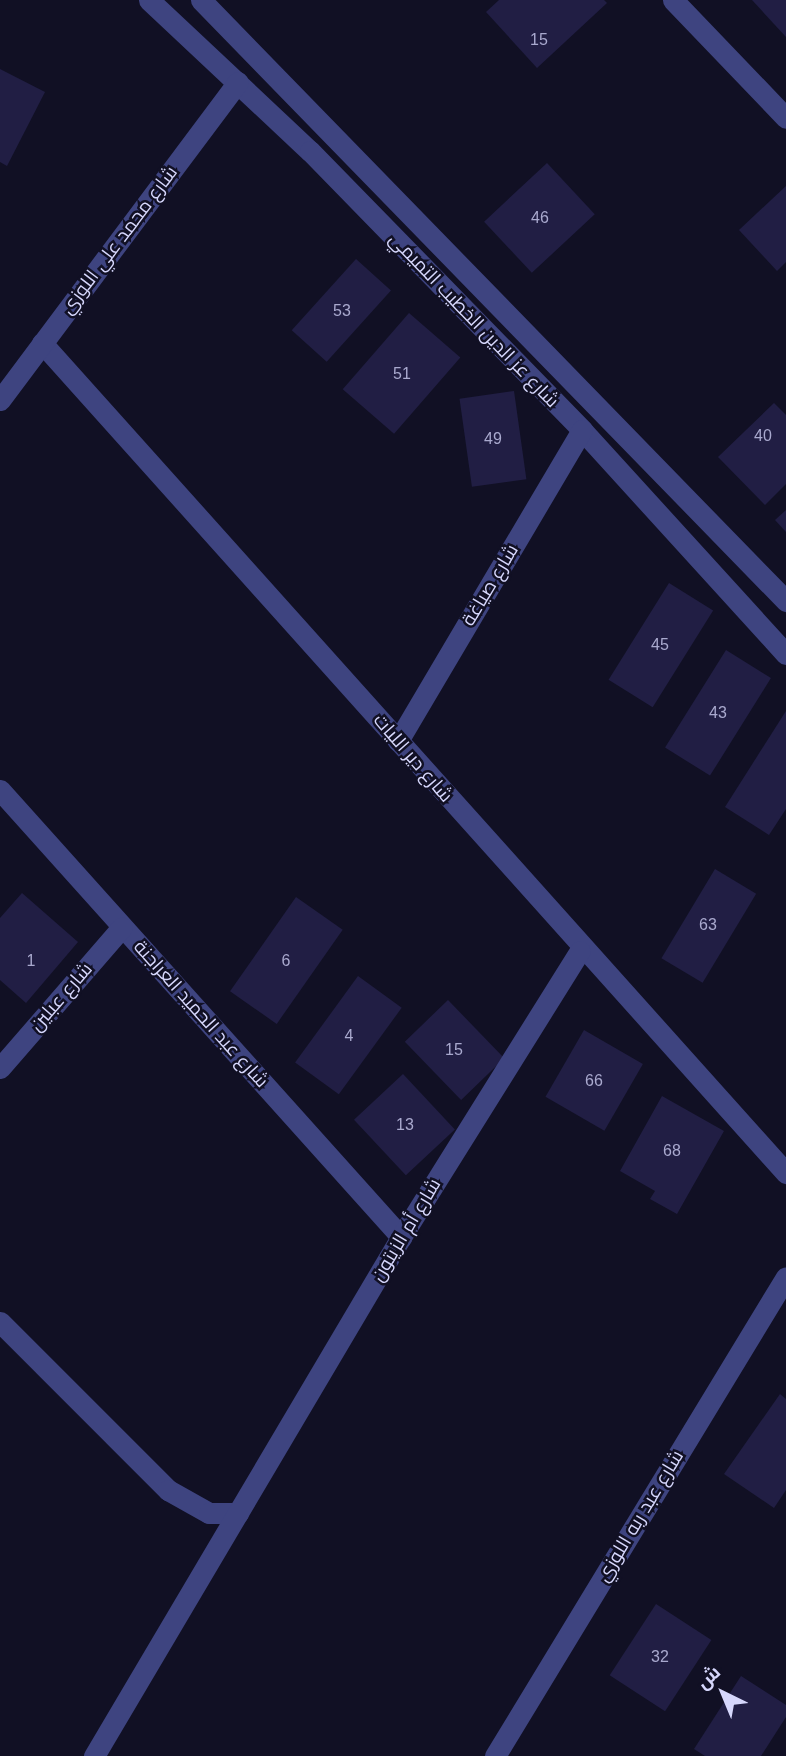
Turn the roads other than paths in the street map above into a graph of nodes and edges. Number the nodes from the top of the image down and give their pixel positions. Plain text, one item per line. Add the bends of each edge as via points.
1 (149, 0) edge
2 (201, 0) edge
3 (673, 0) edge
4 (238, 82) junction
5 (786, 118) edge
6 (42, 342) junction
7 (0, 400) edge
8 (582, 430) junction
9 (786, 601) edge
10 (786, 654) edge
11 (398, 741) junction
12 (0, 790) edge
13 (122, 927) junction
14 (580, 951) junction
15 (0, 1068) edge
16 (786, 1173) edge
17 (401, 1237) junction
18 (786, 1277) edge
19 (0, 1322) edge
20 (238, 1513) junction
21 (94, 1756) edge
22 (495, 1756) edge

1 - 4 street, شارع عز الدين الخطيب التميمي
2 - 9 street, شارع عز الدين الخطيب التميمي
3 - 5 street
4 - 6 street, شارع محمد علي اللوزي
4 - 8 street, شارع عز الدين الخطيب التميمي
6 - 7 street, شارع محمد علي اللوزي
6 - 11 street, شارع دير الليات
8 - 10 street, شارع عز الدين الخطيب التميمي
8 - 11 street, شارع صياغة
11 - 14 street, شارع دير الليات
12 - 13 street, شارع عبد الحميد العراجنة
13 - 15 street, شارع عبلين
13 - 17 street, شارع عبد الحميد العراجنة
14 - 16 street, شارع دير الليات
14 - 17 street, شارع أم الزيتون
17 - 20 street, شارع أم الزيتون
18 - 22 street, شارع عبد ربه اللوزي
19 - 20 street via 168,1490 209,1513
20 - 21 street, شارع أم الزيتون

